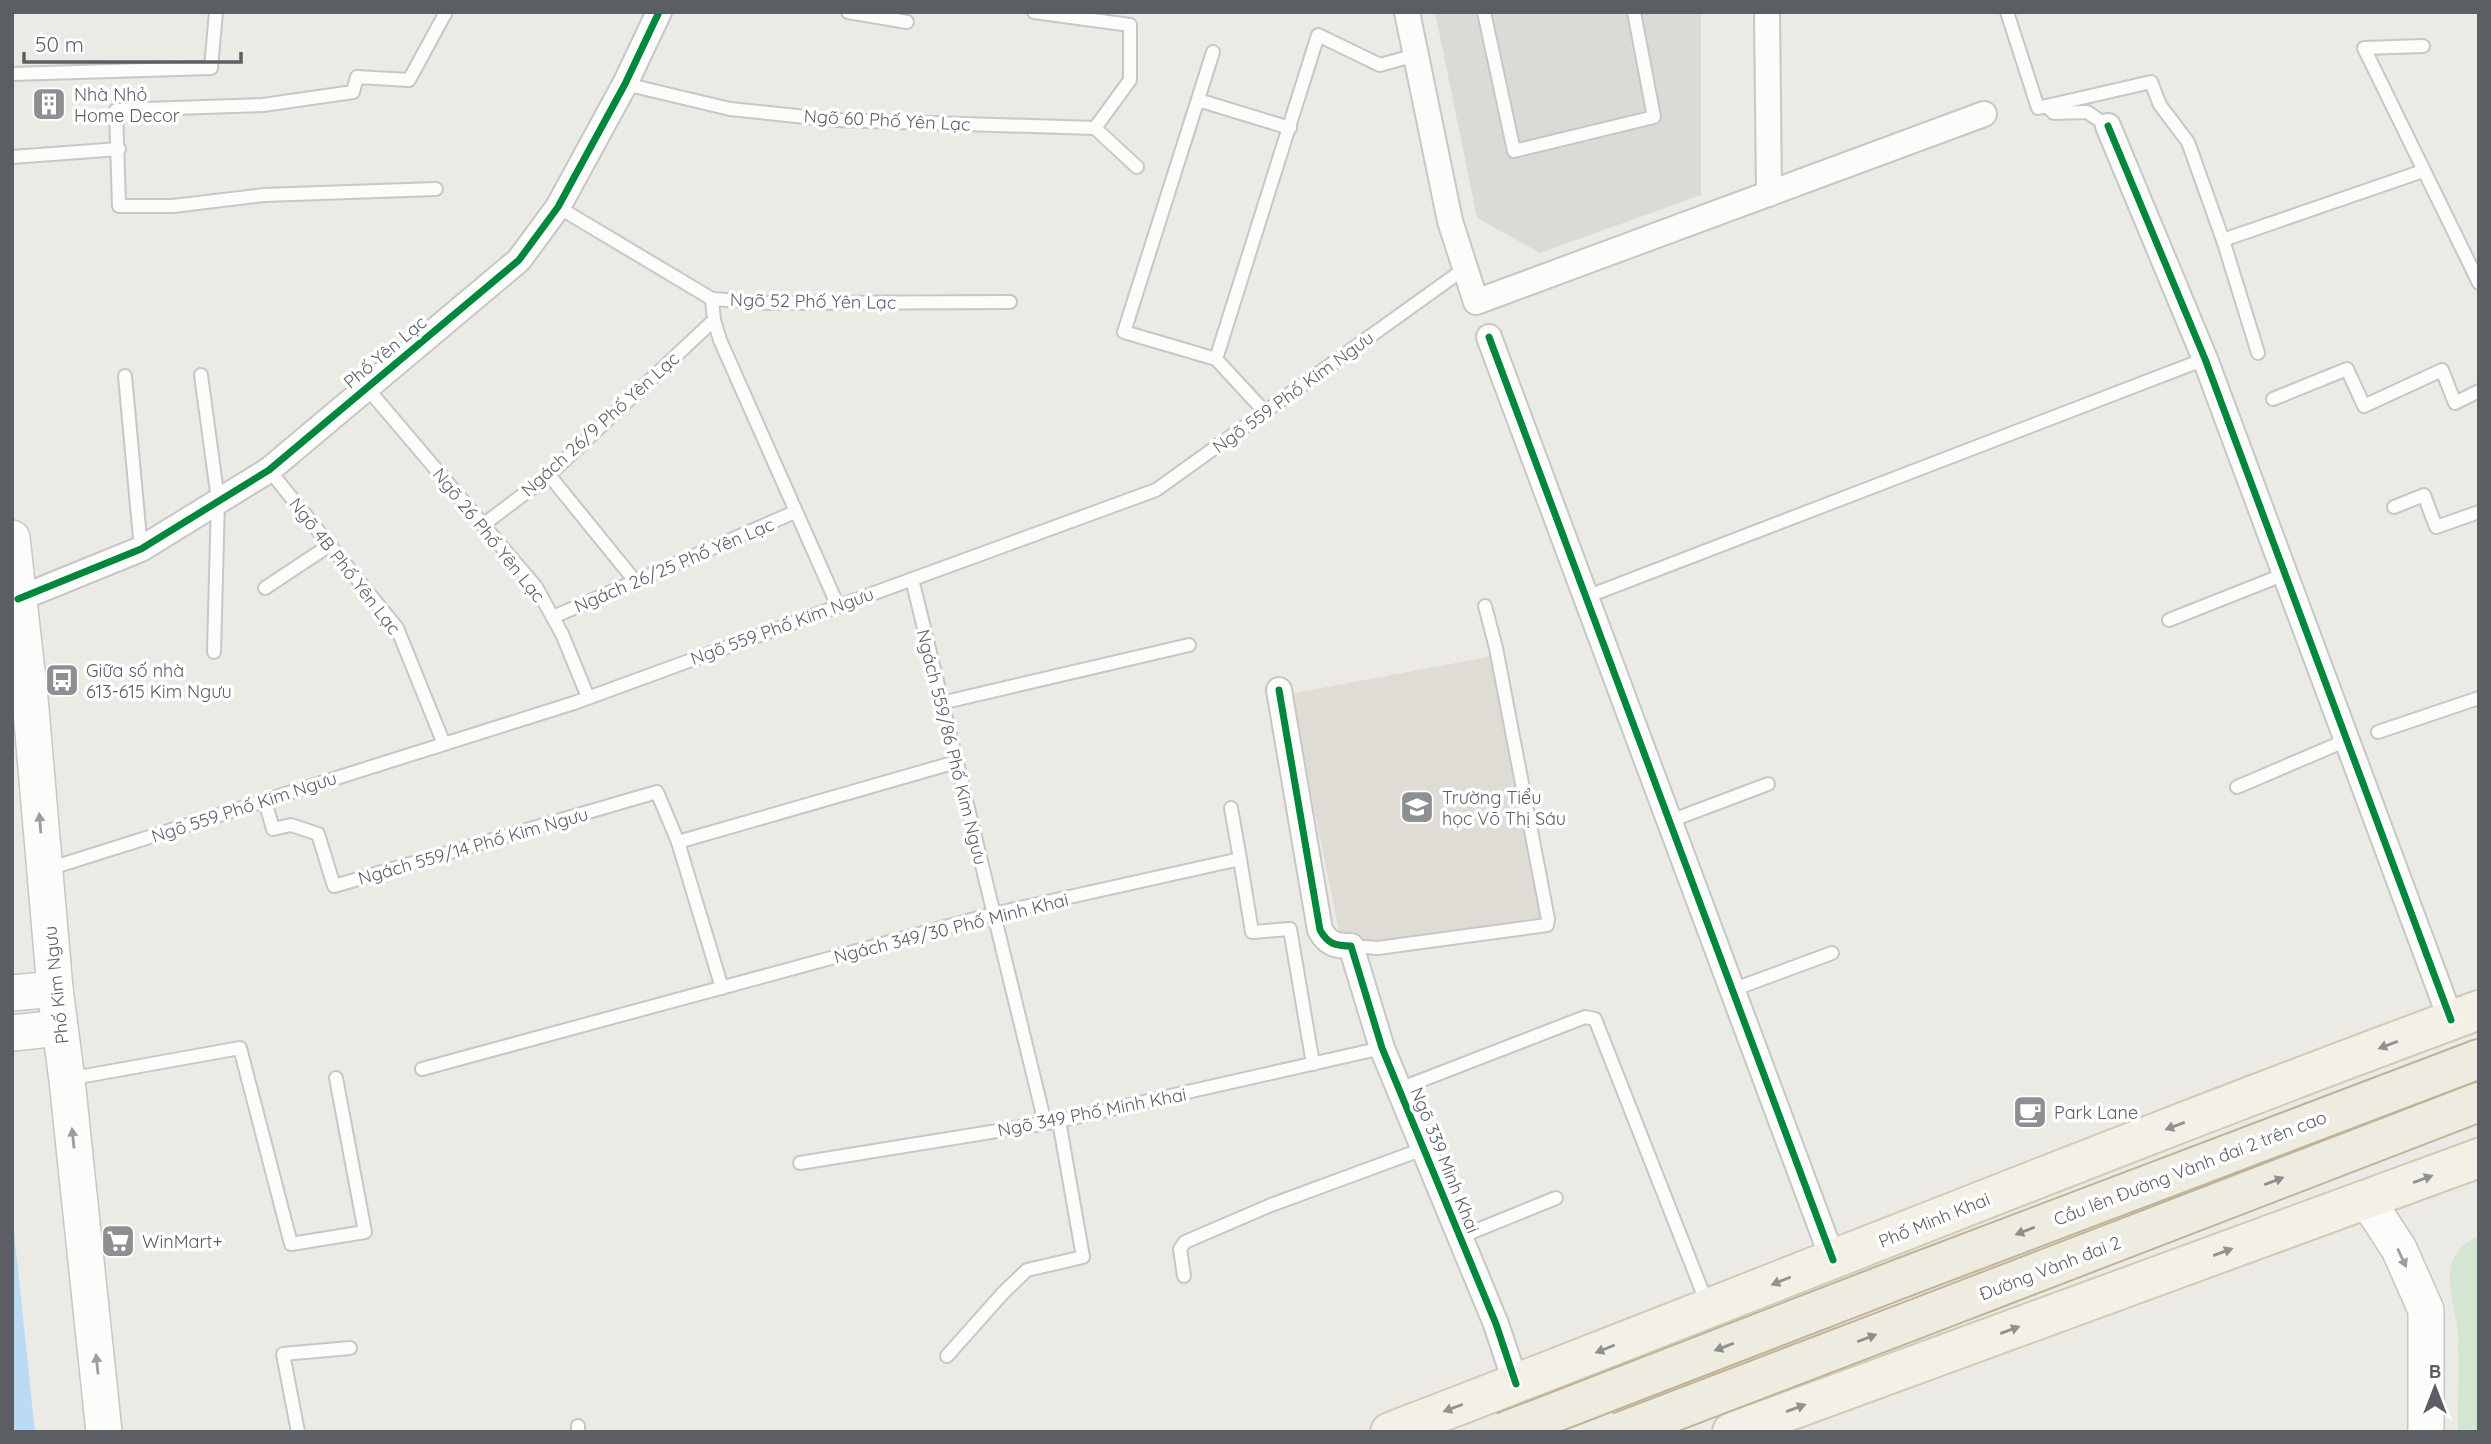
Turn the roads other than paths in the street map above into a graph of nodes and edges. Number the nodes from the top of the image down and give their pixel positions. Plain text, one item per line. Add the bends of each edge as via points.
1 (216, 12) edge
2 (446, 12) edge
3 (659, 12) edge
4 (848, 12) edge
5 (1034, 12) edge
6 (1407, 12) edge
7 (1484, 12) edge
8 (1634, 12) edge
9 (1767, 12) edge
10 (2007, 12) edge
11 (907, 22) dead end
12 (2423, 46) dead end
13 (1213, 52) dead end
14 (1416, 55) junction
15 (12, 74) edge
16 (625, 84) junction
17 (1198, 100) junction
18 (2046, 106) junction
19 (1984, 114) dead end
20 (2108, 126) joint
21 (1096, 128) junction
22 (1290, 128) junction
23 (119, 149) junction
24 (12, 157) edge
25 (1137, 167) dead end
26 (2423, 172) junction
27 (436, 189) dead end
28 (1769, 194) junction
29 (558, 207) junction
30 (2223, 240) junction
31 (1464, 269) junction
32 (2479, 283) edge
33 (712, 299) junction
34 (1010, 302) dead end
35 (714, 320) junction
36 (1489, 337) dead end
37 (2258, 353) dead end
38 (1216, 359) junction
39 (2205, 359) junction
40 (201, 375) dead end
41 (125, 376) dead end
42 (367, 388) junction
43 (2479, 391) edge
44 (2273, 399) dead end
45 (1265, 412) junction
46 (269, 470) junction
47 (549, 475) junction
48 (218, 500) junction
49 (2394, 507) dead end
50 (795, 512) junction
51 (2479, 512) edge
52 (484, 525) junction
53 (12, 538) edge
54 (330, 545) junction
55 (141, 549) junction
56 (2285, 574) junction
57 (912, 579) junction
58 (635, 581) junction
59 (265, 588) dead end
60 (1586, 597) junction
61 (18, 599) junction
62 (838, 606) junction
63 (1485, 606) dead end
64 (553, 617) junction
65 (2169, 620) dead end
66 (1189, 645) dead end
67 (214, 652) dead end
68 (1279, 690) dead end
69 (588, 697) junction
70 (2479, 698) edge
71 (942, 703) junction
72 (2378, 732) dead end
73 (2347, 740) junction
74 (444, 744) junction
75 (956, 762) junction
76 (1768, 784) dead end
77 (2236, 787) dead end
78 (265, 801) junction
79 (1231, 808) dead end
80 (1670, 821) junction
81 (678, 842) junction
82 (1240, 859) junction
83 (44, 871) junction
84 (993, 914) junction
85 (1351, 946) junction
86 (1832, 953) dead end
87 (722, 988) junction
88 (55, 989) junction
89 (1732, 990) junction
90 (13, 993) edge
91 (2465, 1015) edge
92 (60, 1028) junction
93 (15, 1033) edge
94 (1382, 1048) junction
95 (2479, 1059) edge
96 (1313, 1064) junction
97 (422, 1069) dead end
98 (336, 1078) dead end
99 (67, 1080) junction
100 (1399, 1089) junction
101 (2479, 1102) edge
102 (1059, 1121) junction
103 (1045, 1123) junction
104 (1423, 1149) junction
105 (2479, 1158) edge
106 (800, 1163) dead end
107 (1556, 1198) dead end
108 (2367, 1200) junction
109 (1460, 1237) junction
110 (1833, 1260) junction
111 (1184, 1276) dead end
112 (1709, 1309) junction
113 (1669, 1324) junction
114 (350, 1348) dead end
115 (947, 1356) dead end
116 (1517, 1384) junction
117 (104, 1432) edge
118 (298, 1432) edge
119 (1390, 1432) edge
120 (1504, 1432) edge
121 (1533, 1432) edge
122 (1620, 1432) edge
123 (1713, 1432) edge
124 (1732, 1432) edge
125 (2426, 1432) edge

1 - 15 lane via 211,68
2 - 23 lane via 409,80 357,77 353,92 263,105 116,110
3 - 16 street, Phố Yên Lạc
4 - 11 lane
5 - 21 lane via 1130,25 1130,80
6 - 14 street
7 - 8 lane via 1514,151 1654,117
9 - 28 street
10 - 18 lane via 2038,108
12 - 26 lane via 2364,48
13 - 17 lane
14 - 22 lane via 1381,65 1318,35
14 - 31 street
16 - 21 lane, Ngõ 60 Phố Yên Lạc via 730,109 835,120
16 - 29 street, Phố Yên Lạc
17 - 22 lane
17 - 38 lane via 1124,332
18 - 20 lane via 2054,113 2088,112
18 - 30 lane via 2151,82 2160,105 2188,142
19 - 28 street
20 - 39 street
21 - 25 lane
22 - 38 lane
23 - 24 lane
23 - 27 lane via 119,205 173,206 264,195
26 - 30 lane
26 - 32 lane
28 - 31 street via 1476,302
29 - 33 lane, Ngõ 52 Phố Yên Lạc
29 - 42 street, Phố Yên Lạc via 519,260
30 - 37 lane
31 - 45 lane, Ngõ 559 Phố Kim Ngưu
33 - 34 lane, Ngõ 52 Phố Yên Lạc
33 - 35 lane
35 - 47 lane, Ngách 26/9 Phố Yên Lạc
35 - 50 lane
36 - 60 street
38 - 45 lane
39 - 56 street
39 - 60 lane
40 - 48 lane
41 - 55 lane
42 - 46 street, Phố Yên Lạc
42 - 52 lane, Ngõ 26 Phố Yên Lạc
43 - 44 lane via 2455,403 2442,370 2364,407 2347,369
45 - 57 lane, Ngõ 559 Phố Kim Ngưu via 1156,490
46 - 48 street, Phố Yên Lạc
46 - 54 lane, Ngõ 4B Phố Yên Lạc
47 - 52 lane, Ngách 26/9 Phố Yên Lạc
47 - 58 lane
48 - 55 street, Phố Yên Lạc
48 - 67 lane
49 - 51 lane via 2424,495 2437,527
50 - 58 lane, Ngách 26/25 Phố Yên Lạc
50 - 62 lane
52 - 64 lane, Ngõ 26 Phố Yên Lạc via 536,587
53 - 61 main road, Phố Kim Ngưu
54 - 59 lane
54 - 74 lane, Ngõ 4B Phố Yên Lạc via 397,628
55 - 61 street, Phố Yên Lạc
56 - 65 lane
56 - 73 street
57 - 62 lane, Ngõ 559 Phố Kim Ngưu
57 - 71 lane, Ngách 559/86 Phố Kim Ngưu
58 - 64 lane, Ngách 26/25 Phố Yên Lạc
60 - 80 street
83 -> 61 main road, Phố Kim Ngưu
62 - 69 lane, Ngõ 559 Phố Kim Ngưu
63 - 85 lane via 1547,925 1378,948
64 - 69 lane, Ngõ 26 Phố Yên Lạc
66 - 71 lane
68 - 85 street via 1320,930 1326,941
69 - 74 lane, Ngõ 559 Phố Kim Ngưu
70 - 72 lane
71 - 75 lane, Ngách 559/86 Phố Kim Ngưu
73 - 77 lane
73 - 91 street
74 - 78 lane, Ngõ 559 Phố Kim Ngưu
75 - 81 lane
75 - 84 lane, Ngách 559/86 Phố Kim Ngưu
76 - 80 lane
78 - 81 lane, Ngách 559/14 Phố Kim Ngưu via 273,829 291,825 318,834 334,886 657,793
78 - 83 lane, Ngõ 559 Phố Kim Ngưu
79 - 82 lane
80 - 89 street
81 - 87 lane
82 - 84 lane, Ngách 349/30 Phố Minh Khai
82 - 96 lane via 1252,932 1290,929
83 - 88 main road, Phố Kim Ngưu
84 - 87 lane, Ngách 349/30 Phố Minh Khai
84 - 103 lane, Ngách 559/86 Phố Kim Ngưu
85 - 94 street, Ngõ 339 Minh Khai
86 - 89 lane
87 - 97 lane, Ngách 349/30 Phố Minh Khai
88 - 90 main road
88 - 92 main road, Phố Kim Ngưu
89 - 110 street
91 -> 110 main road, Phố Minh Khai
92 - 93 main road
92 - 99 main road, Phố Kim Ngưu
94 - 96 lane, Ngõ 349 Phố Minh Khai
94 - 100 street, Ngõ 339 Minh Khai
95 -> 120 highway, Cầu lên Đường Vành đai 2 trên cao, bridge
96 - 102 lane, Ngõ 349 Phố Minh Khai
98 - 99 lane via 365,1232 291,1244 240,1048
117 -> 99 main road, Phố Kim Ngưu
100 - 104 street, Ngõ 339 Minh Khai
100 - 112 lane via 1585,1017 1595,1019
122 -> 101 highway, Đường Vành đai 2, bridge
102 - 103 lane, Ngõ 349 Phố Minh Khai
102 - 115 lane via 1083,1257 1027,1270
103 - 106 lane, Ngõ 349 Phố Minh Khai
104 - 109 street, Ngõ 339 Minh Khai
104 - 111 lane via 1185,1242 1180,1248
108 -> 105 main road
107 - 109 lane
124 -> 108 main road
108 -> 125 main road via 2399,1250 2426,1310
109 - 116 street, Ngõ 339 Minh Khai
110 -> 112 main road, Phố Minh Khai
112 - 113 main road, Phố Minh Khai
113 -> 116 main road, Phố Minh Khai
113 - 123 main road
114 - 118 lane via 283,1354
116 -> 119 main road, Phố Minh Khai
116 - 121 main road

